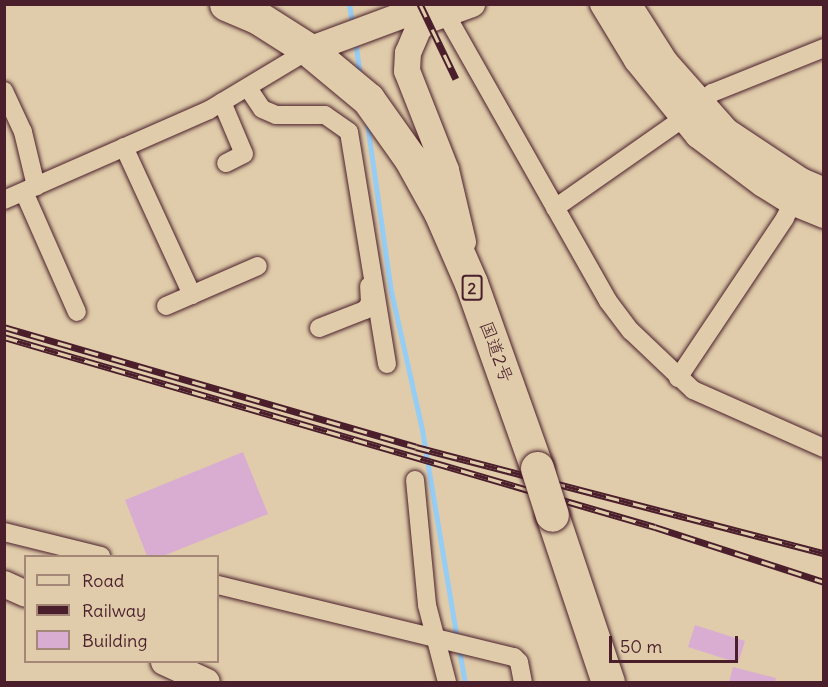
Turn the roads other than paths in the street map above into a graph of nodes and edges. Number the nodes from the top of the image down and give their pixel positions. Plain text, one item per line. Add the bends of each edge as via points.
1 (226, 4) edge
2 (472, 4) edge
3 (603, 4) edge
4 (628, 4) edge
5 (440, 8) edge
6 (824, 48) edge
7 (309, 50) junction
8 (248, 88) junction
9 (4, 91) edge
10 (222, 102) junction
11 (690, 111) junction
12 (124, 147) junction
13 (225, 163) dead end
14 (30, 189) junction
15 (806, 192) edge
16 (4, 200) edge
17 (555, 208) junction
18 (824, 215) edge
19 (371, 265) junction
20 (258, 266) dead end
21 (471, 283) junction
22 (192, 295) junction
23 (166, 306) dead end
24 (77, 312) dead end
25 (319, 328) dead end
26 (387, 364) dead end
27 (678, 378) junction
28 (824, 448) edge
29 (415, 480) dead end
30 (4, 532) edge
31 (97, 555) edge
32 (4, 584) edge
33 (219, 585) edge
34 (24, 593) edge
35 (445, 640) junction
36 (166, 663) edge
37 (207, 682) edge
38 (447, 682) edge
39 (523, 682) edge
40 (608, 682) edge

1 - 7 highway, 国道2号 / 2 via 257,17
2 - 5 main road
3 - 11 main road via 637,60
4 - 11 main road
5 - 7 main road via 370,27
5 - 17 street
5 - 21 main road via 418,29 408,53 407,71 446,170
6 - 11 street via 712,93
7 - 8 street
7 - 21 highway, 国道2号 / 2 via 369,99 440,212
8 - 10 street
8 - 19 street via 262,109 276,115 325,115 349,132
9 - 14 street via 23,132
10 - 12 street
10 - 13 street via 244,154
11 - 15 main road via 726,131
11 - 17 street
12 - 14 street
12 - 22 street
14 - 16 street
14 - 24 street
15 - 18 main road
15 - 27 street
17 - 27 street via 608,301 631,331
19 - 25 street via 370,303 365,310
19 - 26 street
20 - 22 street
21 - 40 highway, 国道2号 / 2, bridge
22 - 23 street
27 - 28 street via 724,405
29 - 35 street via 420,554 432,624
30 - 31 street
32 - 34 main road
33 - 35 street
35 - 38 street
35 - 39 street via 514,657 519,662
36 - 37 main road

